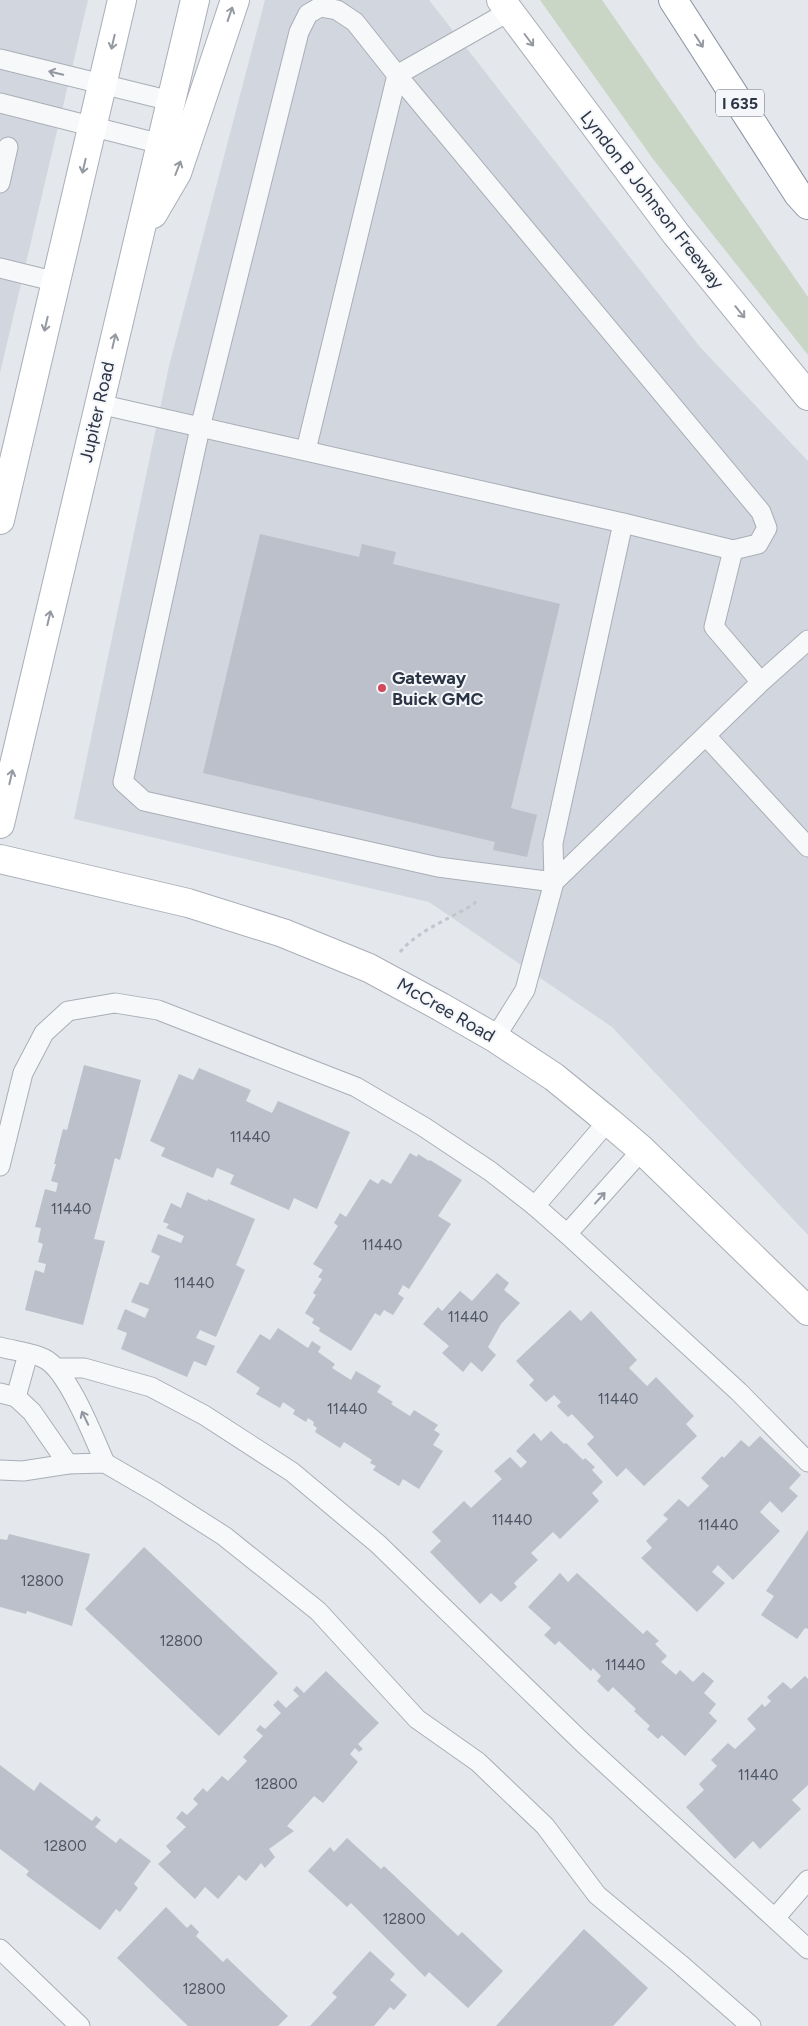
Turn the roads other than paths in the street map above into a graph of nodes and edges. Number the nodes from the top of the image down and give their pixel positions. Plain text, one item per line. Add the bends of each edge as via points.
1 (122, 0) edge
2 (195, 0) edge
3 (235, 0) edge
4 (673, 0) edge
5 (505, 6) edge
6 (0, 59) edge
7 (397, 75) junction
8 (103, 84) junction
9 (171, 101) junction
10 (0, 104) edge
11 (93, 128) junction
12 (161, 144) junction
13 (8, 146) dead end
14 (0, 183) edge
15 (803, 200) edge
16 (808, 223) edge
17 (138, 241) junction
18 (0, 268) edge
19 (57, 282) junction
20 (808, 396) edge
21 (99, 404) junction
22 (200, 428) junction
23 (306, 450) junction
24 (0, 520) edge
25 (623, 524) junction
26 (733, 550) junction
27 (808, 640) edge
28 (761, 682) junction
29 (706, 736) junction
30 (0, 824) edge
31 (808, 847) edge
32 (0, 859) edge
33 (554, 882) junction
34 (495, 1038) junction
35 (608, 1121) junction
36 (642, 1150) junction
37 (0, 1166) edge
38 (535, 1206) junction
39 (567, 1234) junction
40 (808, 1311) edge
41 (0, 1347) edge
42 (28, 1354) junction
43 (57, 1368) junction
44 (8, 1395) edge
45 (808, 1462) edge
46 (105, 1463) junction
47 (68, 1464) junction
48 (0, 1470) edge
49 (808, 1880) edge
50 (775, 1918) junction
51 (0, 1949) edge
52 (808, 1949) edge
53 (80, 2026) edge
54 (751, 2026) edge

1 -> 8 main road
2 - 9 main road, Jupiter Road
17 -> 3 main road via 177,173
4 -> 15 main road, I 635
5 - 7 lane
5 -> 20 main road, Lyndon B Johnson Freeway via 676,234
8 -> 6 lane
7 - 22 lane via 355,22 337,10 320,7 308,14 299,32
7 - 23 lane
7 - 26 lane via 761,512 767,528 758,544
8 - 9 lane
8 - 11 main road
9 - 12 main road, Jupiter Road
10 - 11 lane
11 - 12 lane
11 -> 19 main road
12 - 17 main road, Jupiter Road
13 - 14 lane
15 - 16 main road
21 -> 17 main road, Jupiter Road
18 - 19 lane
19 -> 24 main road
21 - 22 lane
30 -> 21 main road, Jupiter Road
22 - 23 lane
22 - 33 lane via 123,782 144,801 438,867
23 - 25 lane
25 - 26 lane
25 - 33 lane via 553,843
26 - 28 lane via 714,627
27 - 28 lane
28 - 29 lane
29 - 31 lane
29 - 33 lane
32 - 34 main road, McCree Road via 188,903 283,934 369,968
33 - 34 lane via 526,990
34 - 35 main road, McCree Road via 554,1077
35 - 36 main road, McCree Road
35 - 38 lane
39 -> 36 lane
36 - 40 main road, McCree Road
37 - 38 lane via 23,1073 44,1033 68,1011 115,1003 158,1010 356,1087 424,1127
38 - 39 lane
39 - 45 lane via 739,1392
41 - 42 lane
42 - 43 lane via 45,1359
42 - 44 lane
46 -> 43 lane via 84,1415
43 - 50 lane via 84,1368 151,1387 204,1415 292,1472 378,1544 583,1743
44 - 47 lane via 32,1412
46 - 47 lane
46 - 54 lane via 224,1536 318,1611 417,1719 478,1762 545,1826 597,1895
47 - 48 lane via 23,1471
49 - 50 lane
50 - 52 lane
51 - 53 lane

